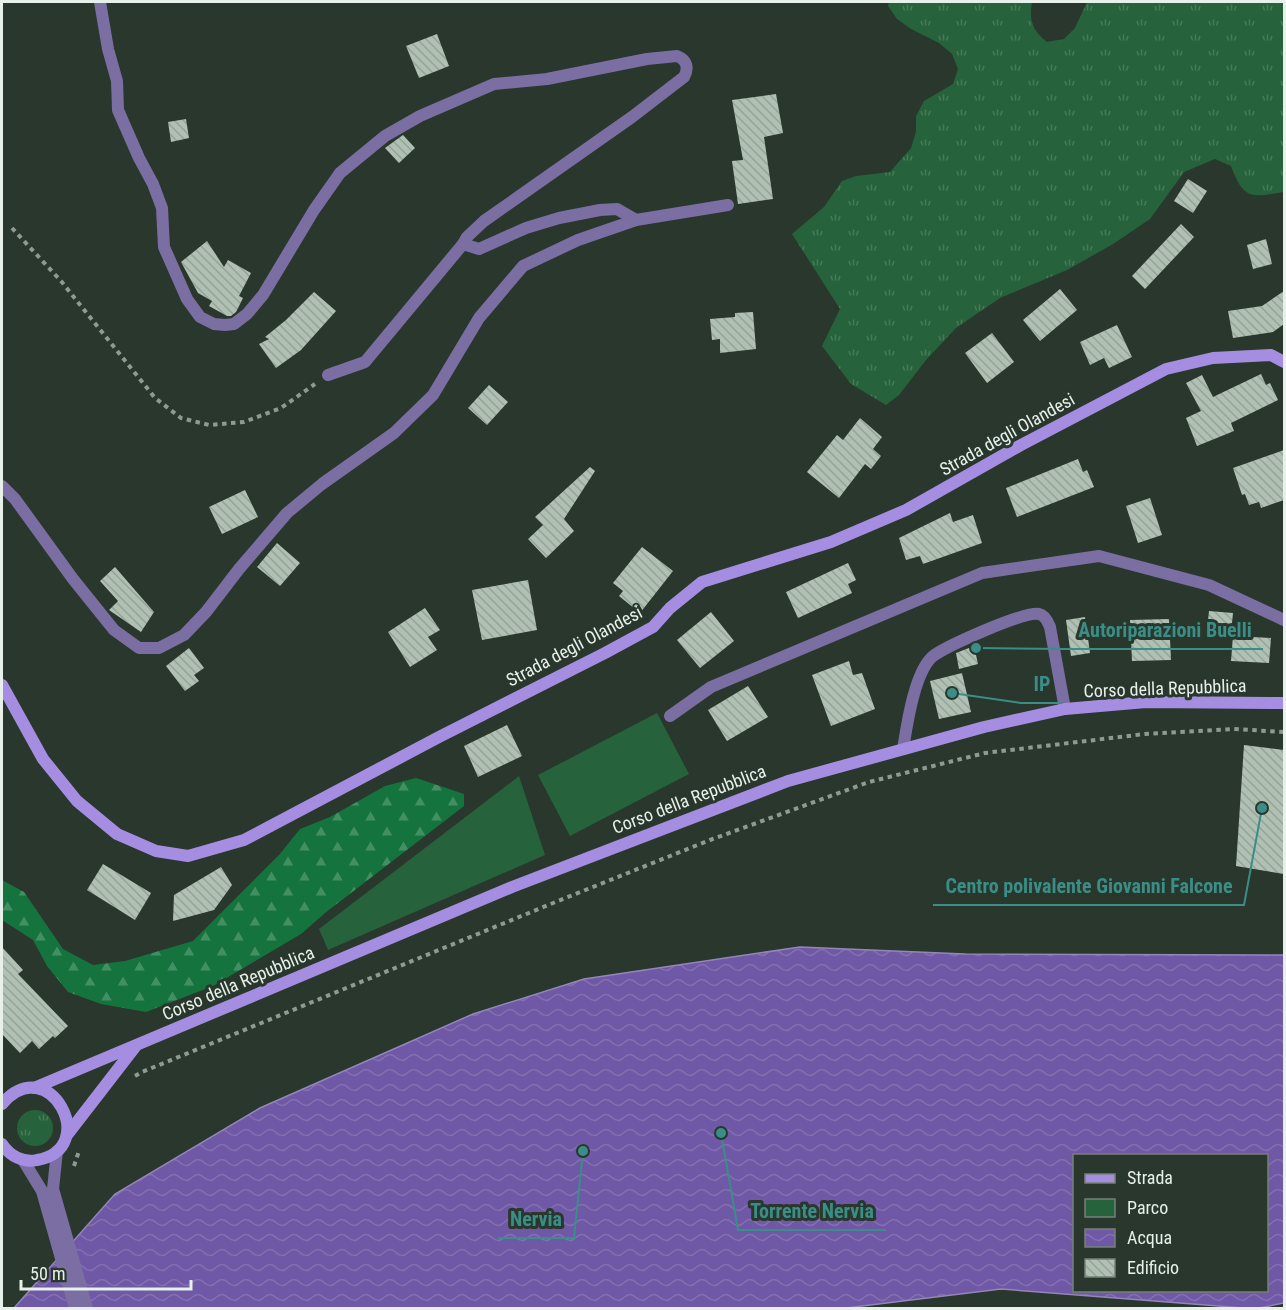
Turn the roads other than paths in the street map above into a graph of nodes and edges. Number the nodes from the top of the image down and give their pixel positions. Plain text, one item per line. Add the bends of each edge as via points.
1 (100, 2) edge
2 (728, 205) dead end
3 (636, 220) junction
4 (464, 244) junction
5 (1284, 362) edge
6 (328, 375) road end
7 (2, 486) edge
8 (1284, 620) edge
9 (2, 685) edge
10 (1284, 703) edge
11 (1065, 710) junction
12 (670, 716) dead end
13 (903, 749) junction
14 (136, 1046) junction
15 (34, 1088) junction
16 (2, 1104) edge
17 (66, 1135) junction
18 (3, 1148) edge
19 (57, 1151) junction
20 (22, 1160) junction
21 (47, 1190) junction
22 (75, 1308) edge
23 (87, 1308) edge

1 - 4 street via 117,81 118,110 162,208 168,255 187,299 200,317 214,324 234,324 247,314 340,174 385,136 420,116 494,84 547,79 656,58 677,56 687,64 687,73 681,80 484,221
2 - 3 street
3 - 4 street via 617,209 600,210 526,228 479,249
3 - 7 street via 578,240 523,266 479,318 433,394 394,433 287,513 206,612 184,635 159,648 139,648 114,630
4 - 6 street via 365,362
5 - 9 main road, Strada degli Olandesi via 1271,355 1213,358 1167,369 906,510 831,542 702,582 653,627 605,653 244,840 188,856 156,851 117,834 77,801 43,759
8 - 12 street via 1209,585 1099,556 982,573 711,687
10 - 11 main road, Corso della Repubblica via 1146,702
11 - 13 main road, Corso della Repubblica
11 - 13 street via 1050,627 1039,614 1025,615 966,638 931,658 915,687
13 - 14 main road, Corso della Repubblica via 788,780 512,887
14 - 15 main road, Corso della Repubblica
14 - 17 main road, Corso della Repubblica
15 - 16 main road, Corso della Repubblica via 16,1092
15 - 17 main road via 62,1104
17 - 19 main road, Corso della Repubblica
18 - 20 main road
19 - 20 main road via 47,1158
19 - 21 street
20 - 21 street
21 - 22 street
21 - 23 street

